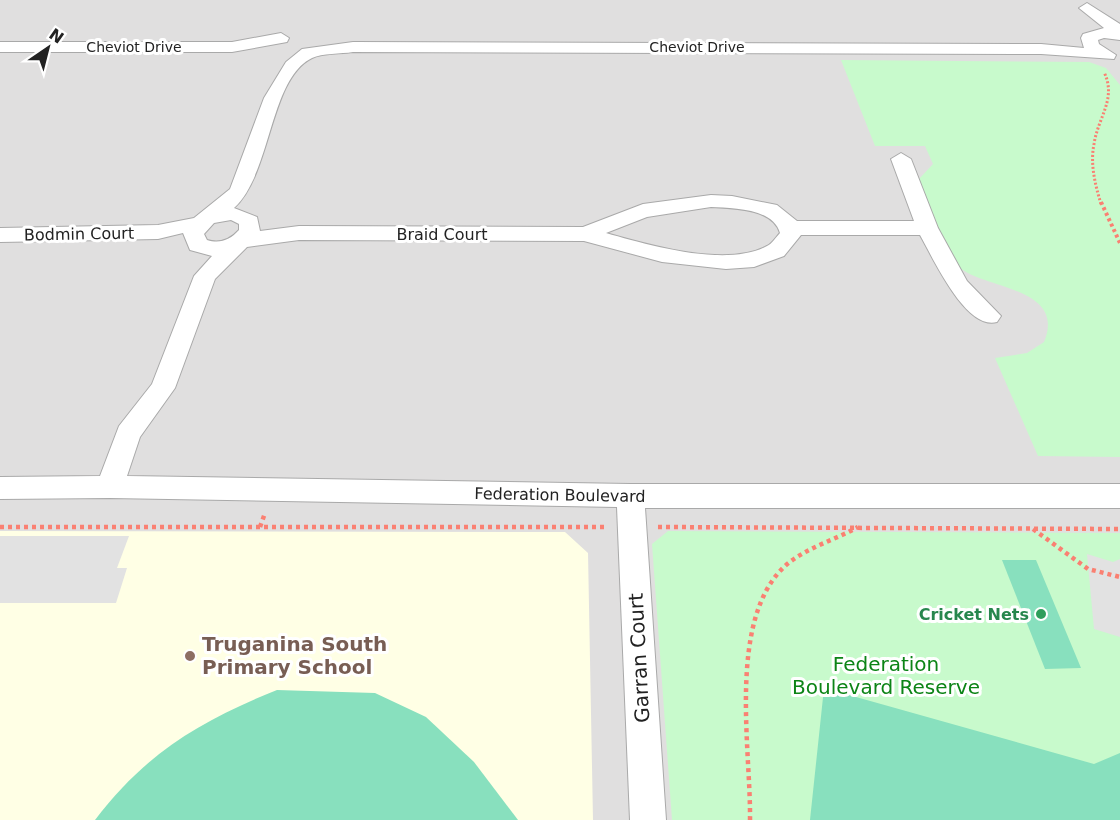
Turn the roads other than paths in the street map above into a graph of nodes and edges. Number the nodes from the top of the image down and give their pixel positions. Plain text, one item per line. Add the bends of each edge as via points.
1 (1087, 4) edge
2 (1120, 34) edge
3 (1089, 38) junction
4 (0, 47) edge
5 (1041, 49) junction
6 (291, 50) junction
7 (1110, 60) edge
8 (901, 159) dead end
9 (239, 191) junction
10 (205, 220) junction
11 (790, 228) junction
12 (927, 228) junction
13 (158, 232) junction
14 (244, 232) junction
15 (585, 234) junction
16 (0, 235) edge
17 (200, 246) junction
18 (205, 276) junction
19 (989, 316) dead end
20 (110, 487) junction
21 (0, 488) edge
22 (630, 496) junction
23 (1120, 496) edge
24 (648, 820) edge

1 - 2 street
1 - 3 street
2 - 3 street, Cheviot Drive via 1102,33
3 - 5 street, Cheviot Drive
3 - 7 street via 1092,47
4 - 6 street, Cheviot Drive
5 - 6 street, Cheviot Drive
5 - 7 street, Cheviot Drive
6 - 9 street
8 - 12 street
9 - 10 street
9 - 14 street
10 - 13 street, Bodmin Court
10 - 14 street, Bodmin Court via 227,213
10 - 17 street via 193,234
11 - 12 street
11 - 15 street, Braid Court via 770,210 711,201 643,211
11 - 15 street, Braid Court via 789,238 774,251 734,260 675,258
12 - 19 street via 959,286
13 - 16 street, Bodmin Court
13 - 17 street, Bodmin Court
14 - 15 street, Braid Court
14 - 17 street, Bodmin Court via 222,249
14 - 18 street
17 - 18 street
18 - 20 street via 163,388 123,443
20 - 21 street, Federation Boulevard
20 - 22 street, Federation Boulevard
22 - 23 street, Federation Boulevard
22 - 24 street, Garran Court

